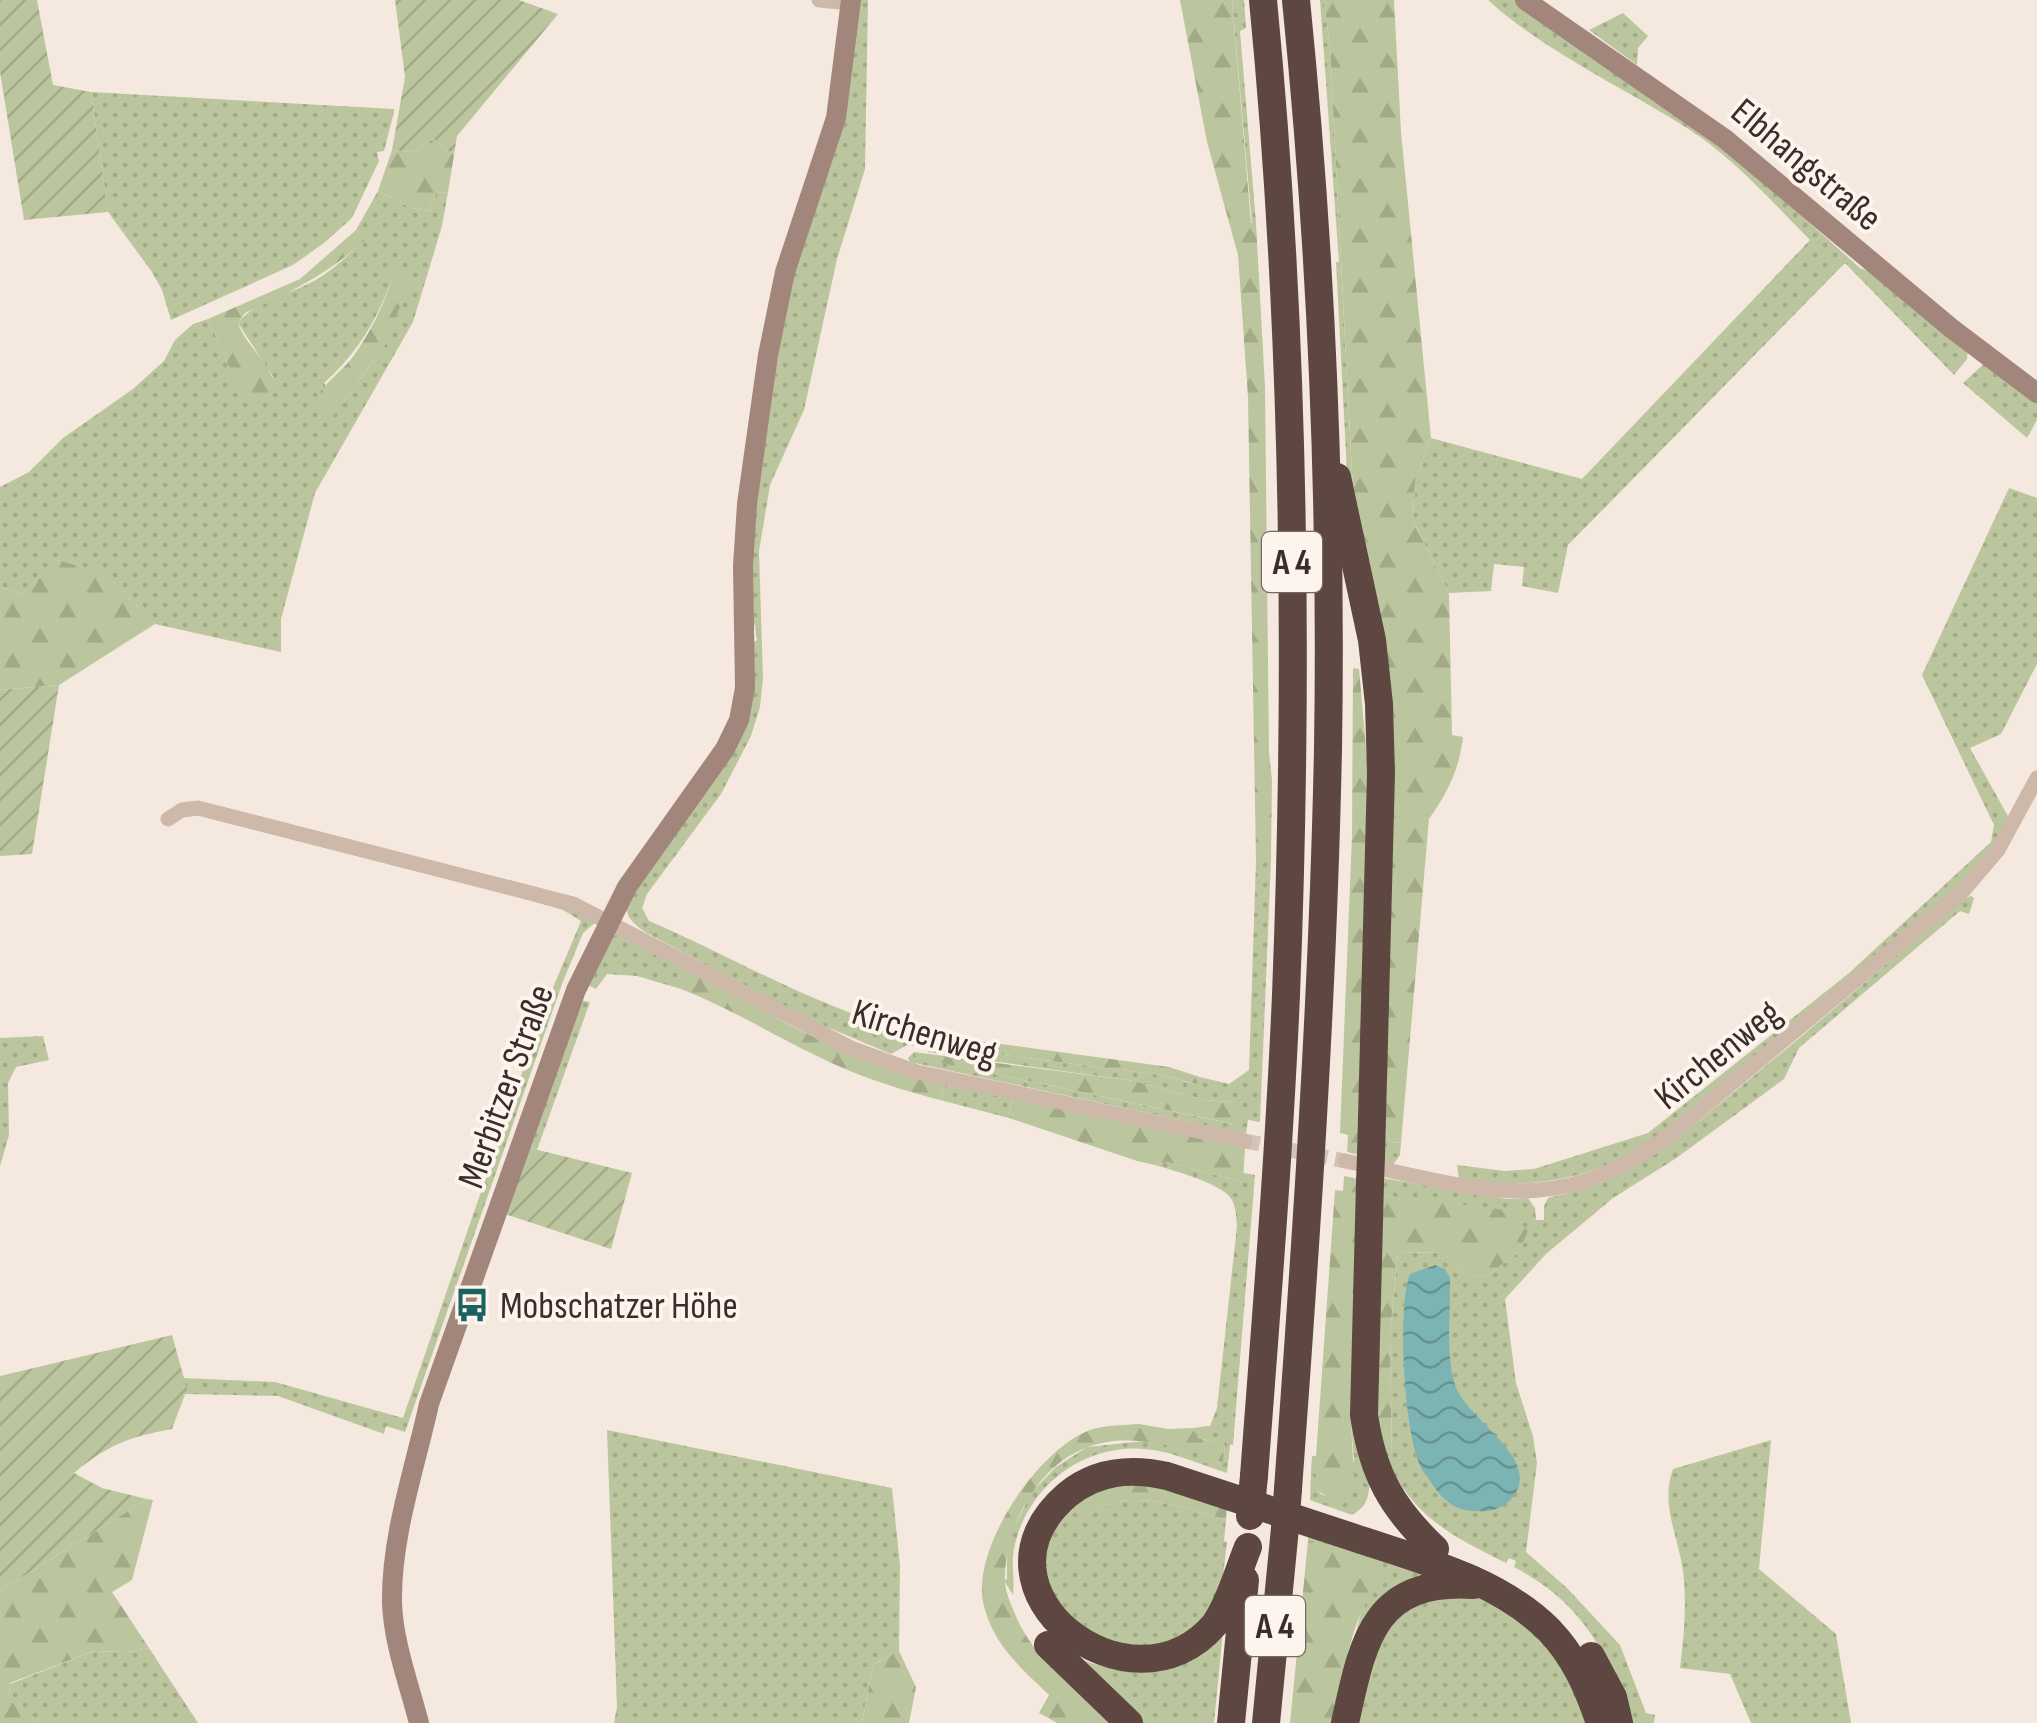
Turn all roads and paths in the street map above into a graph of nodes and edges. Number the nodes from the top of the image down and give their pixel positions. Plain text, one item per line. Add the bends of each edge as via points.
1 (818, 0) edge
2 (1262, 0) edge
3 (1296, 0) edge
4 (1525, 0) edge
5 (851, 1) edge
6 (2037, 393) edge
7 (1323, 414) junction
8 (2037, 778) edge
9 (168, 819) dead end
10 (608, 920) junction
11 (1245, 1140) tunnel mouth
12 (1362, 1167) junction
13 (1248, 1547) junction
14 (1435, 1549) junction
15 (1480, 1586) junction
16 (419, 1723) edge
17 (1128, 1723) edge
18 (1231, 1723) edge
19 (1266, 1723) edge
20 (1345, 1723) edge
21 (1600, 1723) edge
22 (1619, 1723) edge

1 - 5 street
2 - 13 highway, A 4, bridge via 1288,364 1293,743 1279,1125
3 - 7 highway, A 4
4 - 6 street, Elbhangstraße via 1725,139
5 - 10 street, Merbitzer Straße via 836,118 785,272 768,355 747,504 739,720
7 - 12 highway via 1372,640 1379,704
7 - 19 highway, A 4, bridge via 1324,886 1311,1166
8 - 12 street, Kirchenweg via 1989,864 1946,908 1626,1165 1574,1186 1502,1192
9 - 10 street via 198,808 573,904
10 - 11 street, Kirchenweg via 851,1048 917,1072
10 - 16 street, Merbitzer Straße via 569,1007 420,1442 392,1606
12 - 14 highway via 1369,1451 1397,1510
13 - 15 highway via 1214,1625 1188,1651 1163,1663 1116,1666 1076,1650 1054,1630 1037,1593 1036,1546 1052,1512 1089,1480 1129,1471 1168,1476
13 - 18 highway, A 4
14 - 17 highway via 1157,1458 1114,1457 1086,1466 1042,1500 1025,1533 1019,1570 1025,1607 1037,1632
14 - 22 highway via 1507,1577 1546,1602 1596,1662
15 - 20 highway via 1423,1587 1384,1613 1356,1670
15 - 21 highway via 1527,1611 1558,1641 1581,1673

